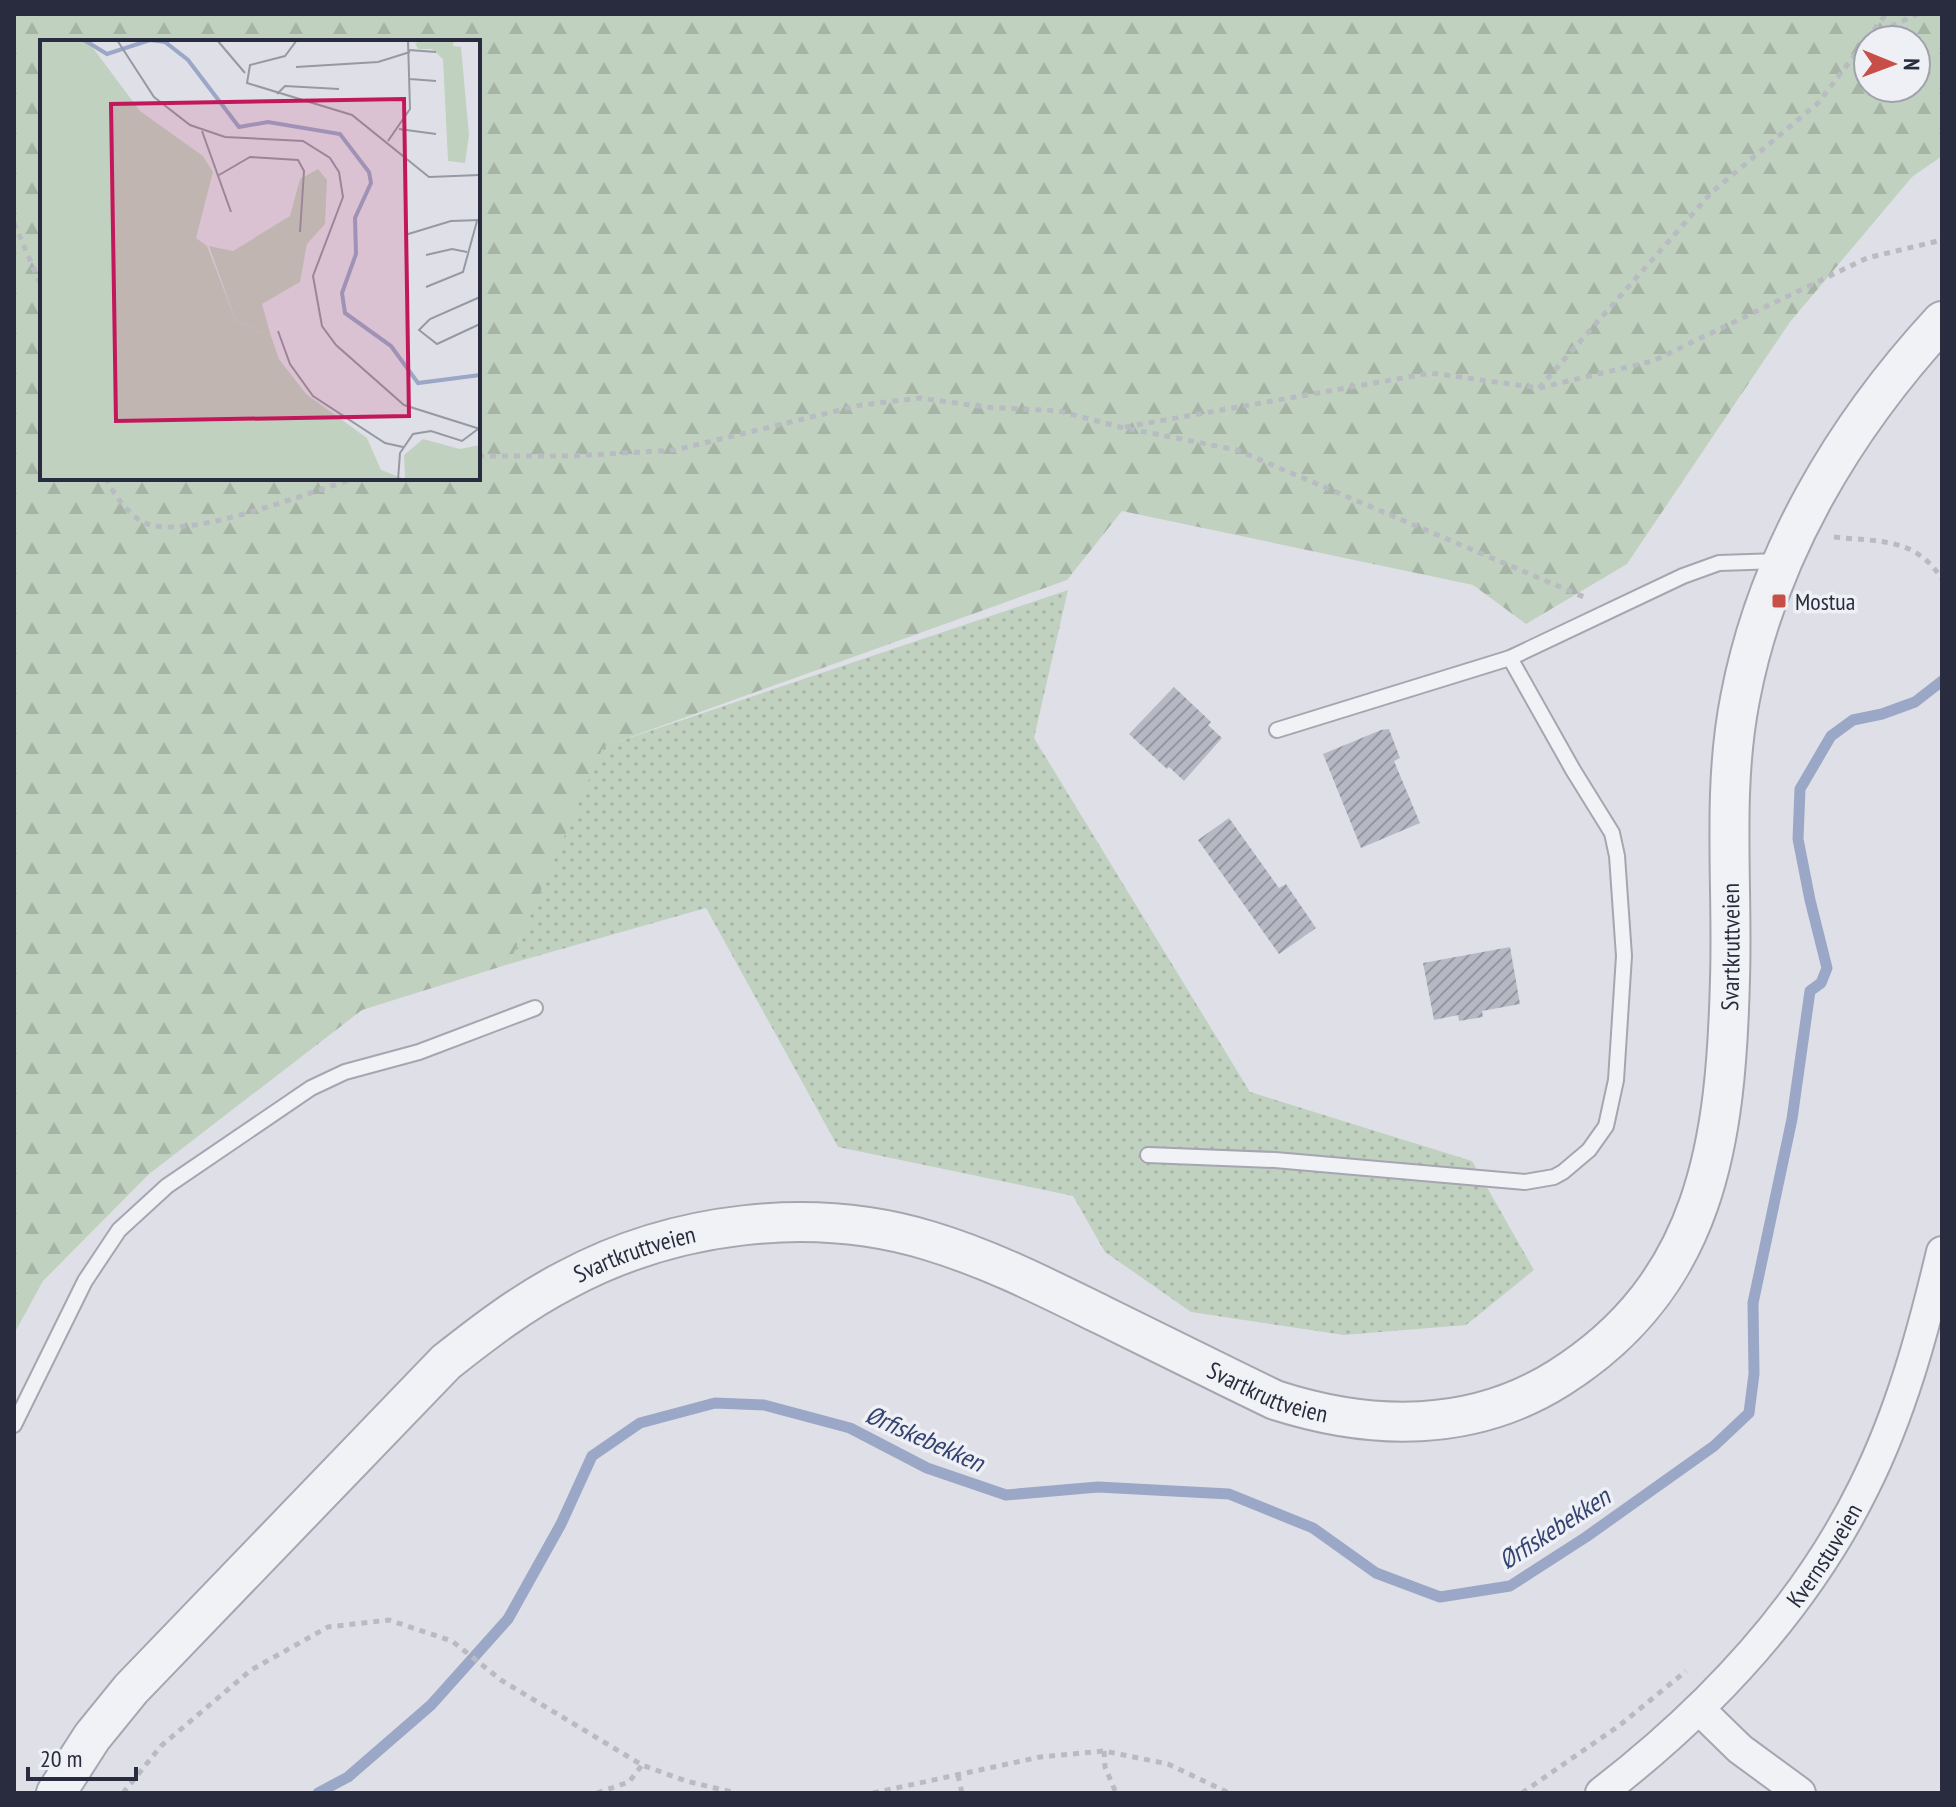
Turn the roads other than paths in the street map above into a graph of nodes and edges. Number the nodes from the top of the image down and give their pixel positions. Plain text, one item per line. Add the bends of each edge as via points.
1 (1942, 321) edge
2 (1790, 546) junction
3 (1510, 658) junction
4 (1277, 730) dead end
5 (535, 1008) dead end
6 (1148, 1155) dead end
7 (1942, 1252) edge
8 (14, 1425) edge
9 (1699, 1709) junction
10 (1772, 1784) edge
11 (56, 1793) edge
12 (1601, 1793) edge
13 (1800, 1793) edge

1 - 2 street, Svartkruttveien via 1846,442
2 - 3 lane via 1683,576
2 - 11 street, Svartkruttveien via 1752,651 1733,746 1730,978 1722,1096 1708,1180 1679,1254 1659,1284 1632,1319 1571,1370 1511,1403 1443,1419 1345,1418 1275,1400 1026,1277 928,1240 824,1222 685,1235 606,1260 565,1280 446,1362 131,1689
3 - 4 lane
3 - 6 lane via 1607,823 1617,856 1624,956 1616,1080 1606,1126 1589,1150 1554,1177 1525,1182 1275,1160
5 - 8 lane via 419,1052 334,1076 167,1186 119,1230 95,1263
7 - 9 street, Kvernstuveien via 1909,1374 1864,1488 1783,1616
9 - 10 street
9 - 12 street, Kvernstuveien
10 - 13 street

